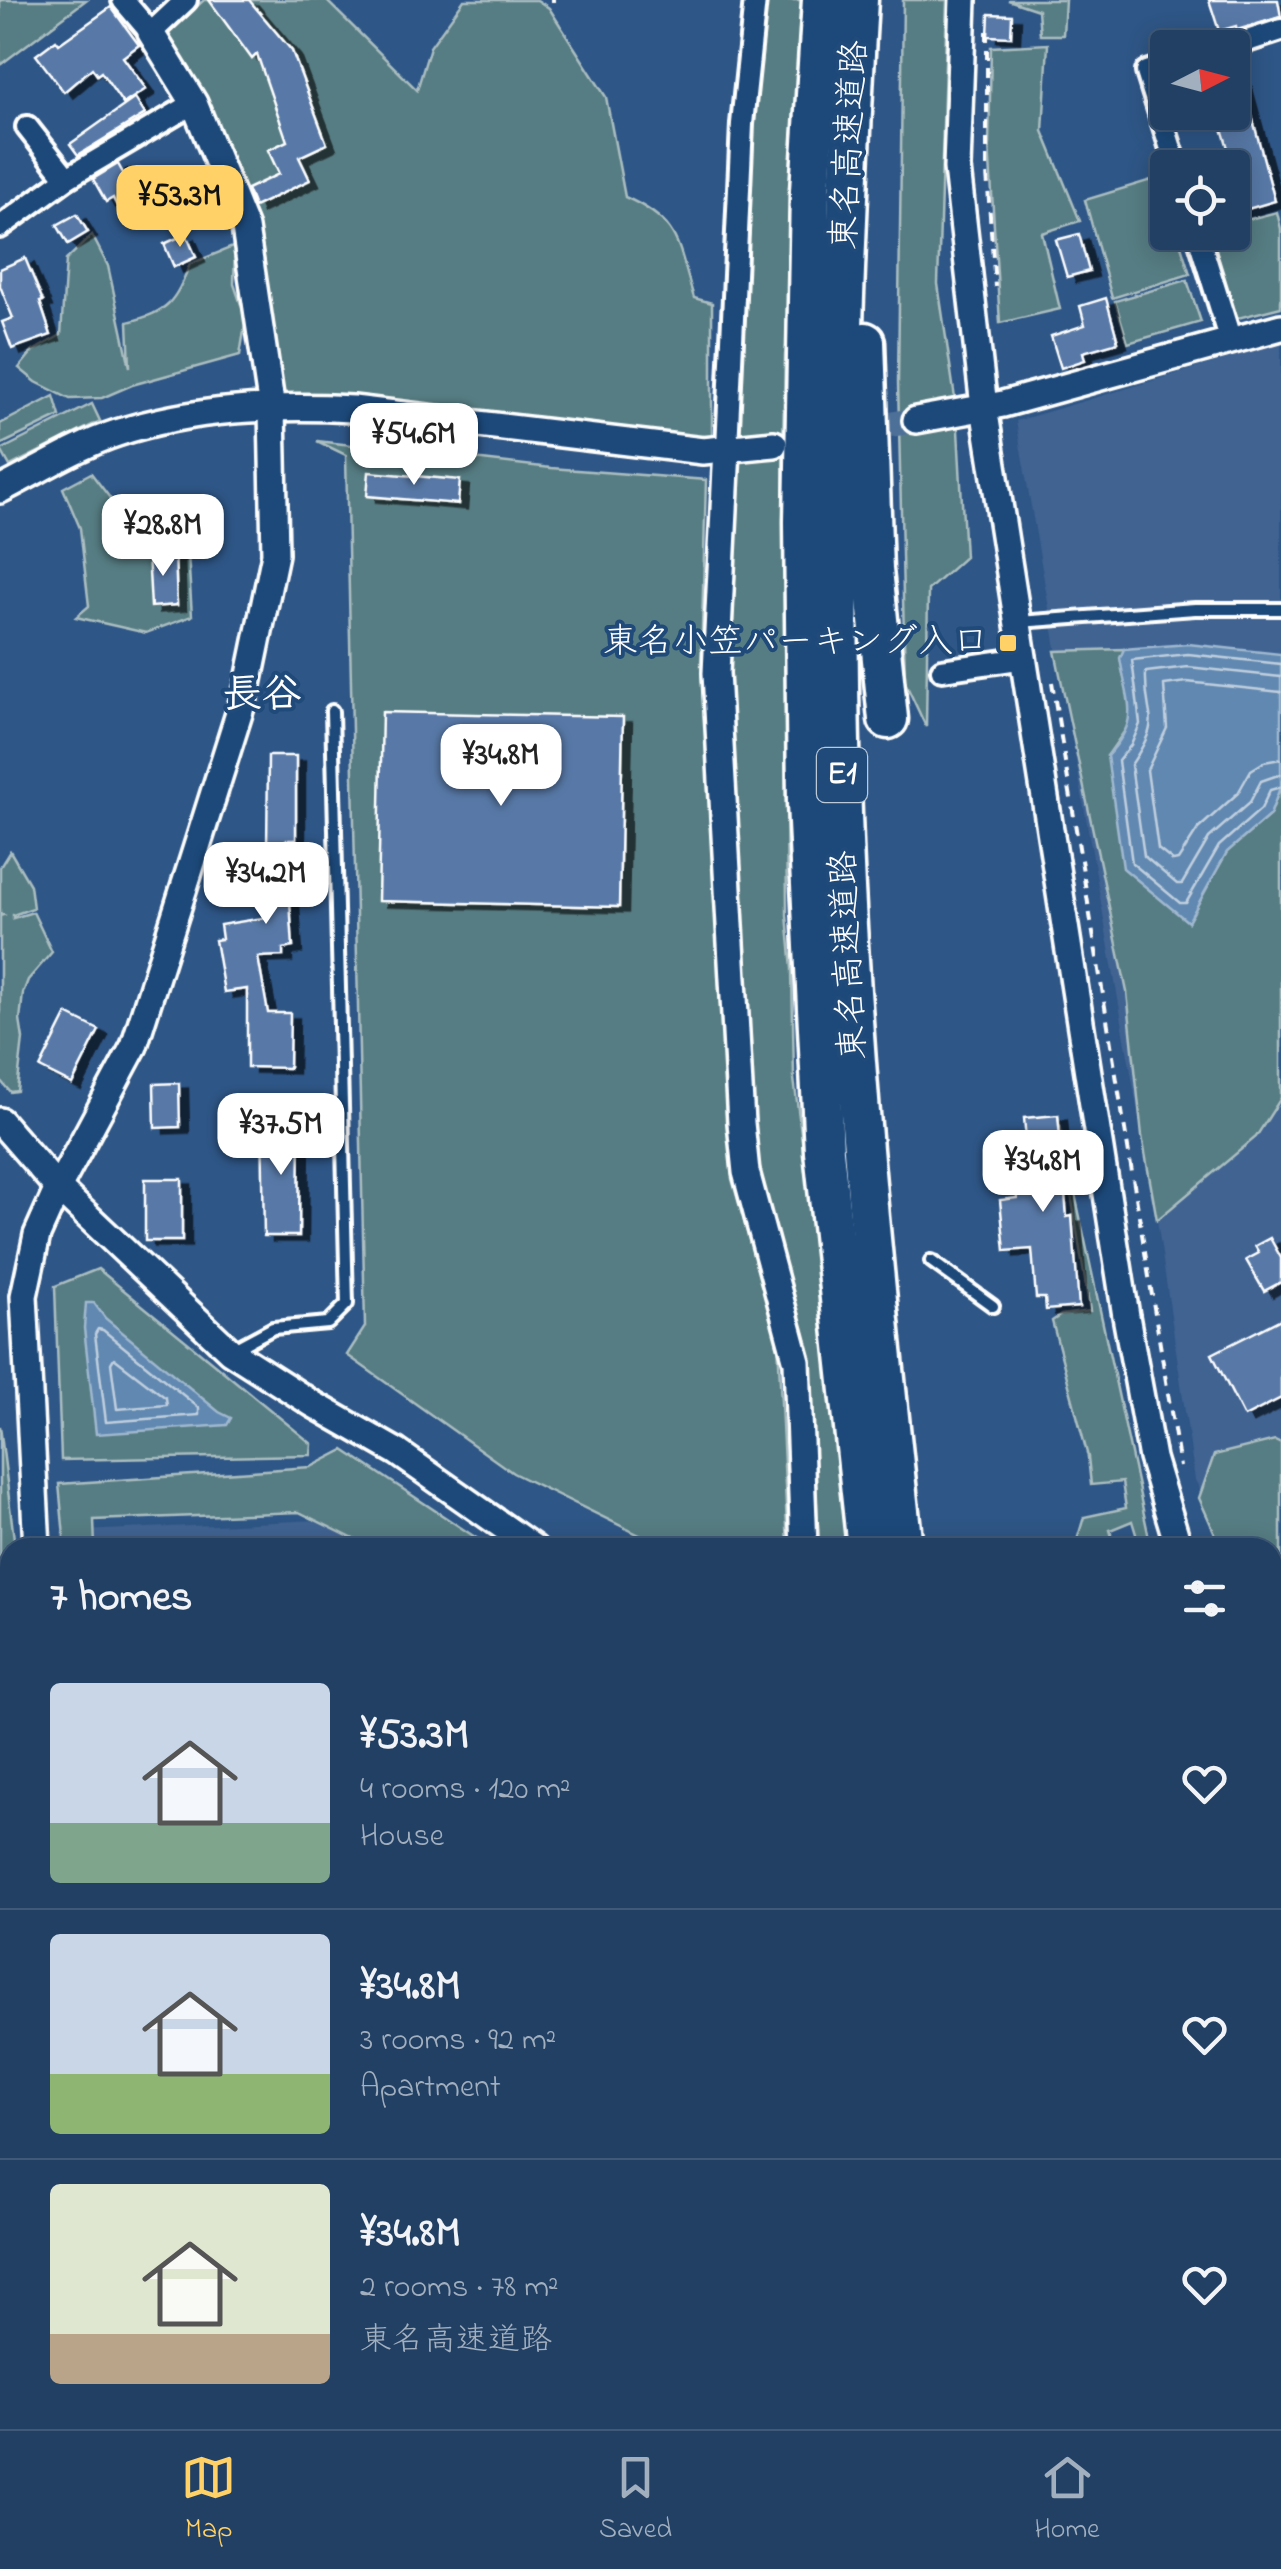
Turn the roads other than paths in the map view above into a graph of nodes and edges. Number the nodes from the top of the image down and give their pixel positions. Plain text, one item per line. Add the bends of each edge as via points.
1 (123, 0) edge
2 (186, 0) edge
3 (755, 0) edge
4 (822, 0) edge
5 (859, 0) edge
6 (963, 0) edge
7 (1281, 30) edge
8 (150, 33) junction
9 (1250, 40) edge
10 (194, 103) junction
11 (26, 127) dead end
12 (67, 178) junction
13 (0, 227) edge
14 (1203, 250) edge
15 (1281, 328) edge
16 (1231, 341) junction
17 (984, 406) junction
18 (272, 409) junction
19 (916, 420) tunnel mouth
20 (774, 444) dead end
21 (727, 448) junction
22 (0, 490) edge
23 (1281, 609) edge
24 (1019, 622) junction
25 (1025, 658) junction
26 (942, 670) dead end
27 (332, 712) dead end
28 (888, 718) dead end
29 (0, 1121) edge
30 (58, 1188) junction
31 (931, 1261) dead end
32 (993, 1306) dead end
33 (230, 1352) junction
34 (37, 1538) edge
35 (532, 1538) edge
36 (804, 1538) edge
37 (866, 1538) edge
38 (902, 1538) edge
39 (1175, 1538) edge

1 - 8 street
2 - 8 street
3 - 21 street via 742,124
4 - 37 highway, 東名高速道路 / E1 via 804,522 808,820 824,1152
5 - 28 highway via 872,552
5 - 38 highway, 東名高速道路 / E1 via 841,371 840,735 868,1226
6 - 17 street via 957,168
7 - 9 street
8 - 10 street
10 - 12 street
10 - 18 street via 246,228
11 - 12 street
12 - 13 street
14 - 16 street
15 - 16 street
16 - 17 street
17 - 19 street
17 - 24 street
18 - 21 street via 352,410 703,451
18 - 22 street via 200,412 114,434
18 - 30 street via 275,554 248,685 134,1046
20 - 21 street
21 - 36 street via 716,673 740,1122 746,1172 797,1362
23 - 24 lane via 1195,608
24 - 25 street
25 - 26 street
25 - 39 street via 1126,1316 1152,1458
27 - 33 lane via 346,1304 328,1323 273,1328
29 - 30 street
30 - 33 street
30 - 34 street via 37,1235 24,1296
31 - 32 lane
33 - 35 street

